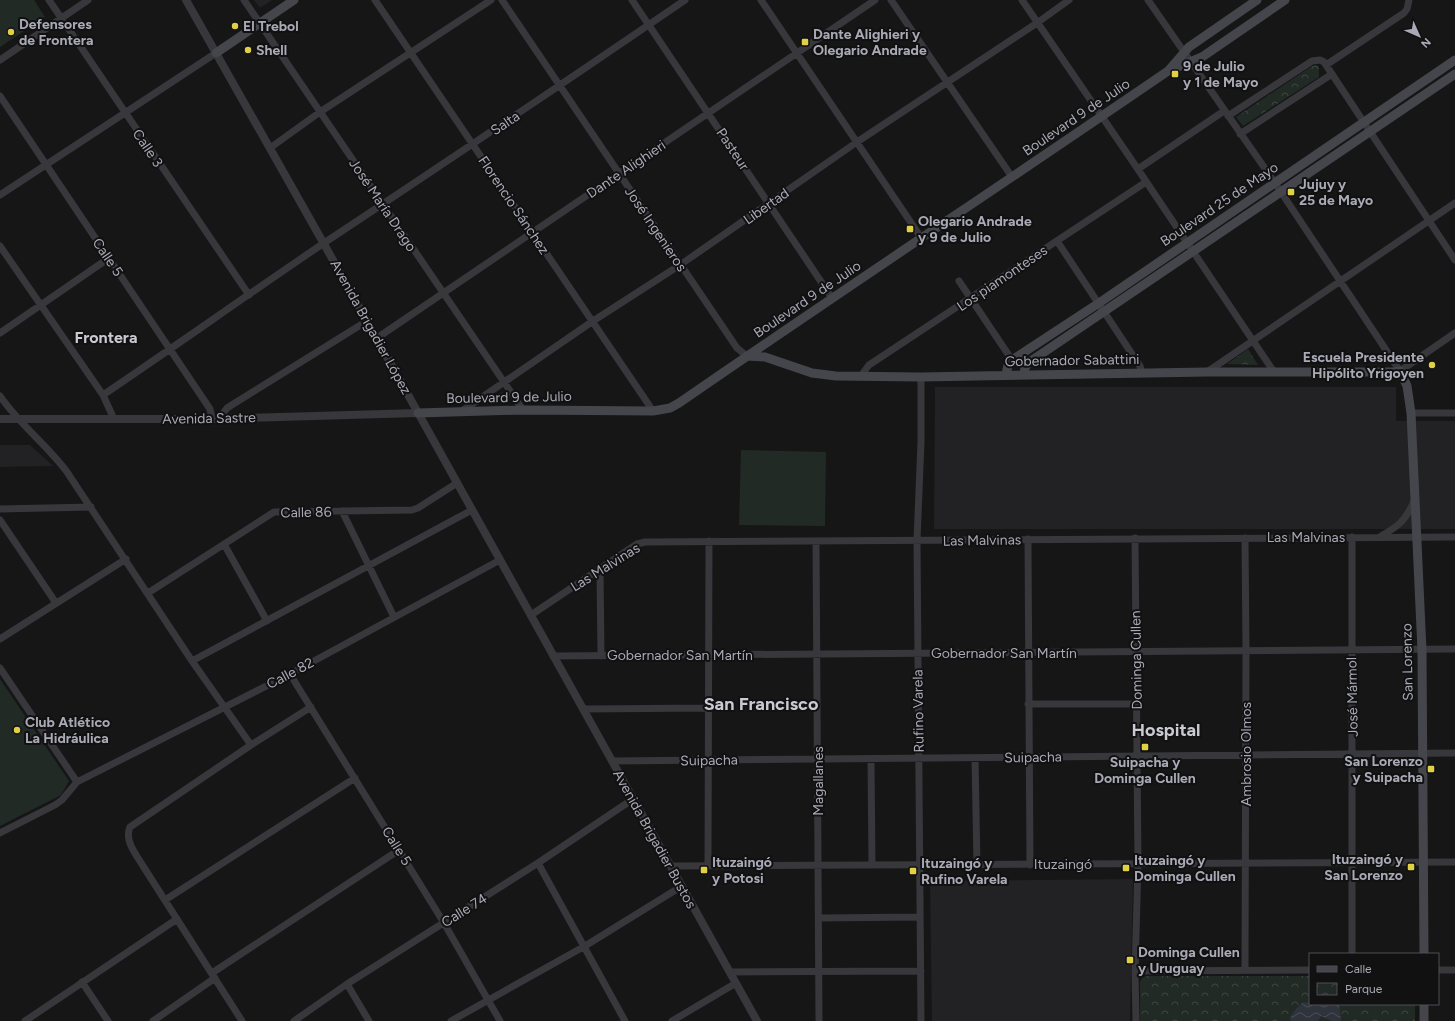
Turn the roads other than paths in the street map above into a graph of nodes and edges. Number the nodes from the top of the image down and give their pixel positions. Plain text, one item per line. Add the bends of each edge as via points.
1 (48, 0) edge
2 (88, 0) edge
3 (186, 0) edge
4 (244, 0) edge
5 (294, 0) edge
6 (375, 0) edge
7 (491, 0) edge
8 (502, 0) edge
9 (632, 0) edge
10 (685, 0) edge
11 (761, 0) edge
12 (875, 0) edge
13 (891, 0) edge
14 (1022, 0) edge
15 (1069, 0) edge
16 (1148, 0) edge
17 (1257, 0) edge
18 (1409, 0) edge
19 (1283, 1) edge
20 (61, 18) junction
21 (260, 23) junction
22 (1037, 23) junction
23 (649, 25) junction
24 (411, 52) junction
25 (1184, 52) junction
26 (216, 53) junction
27 (797, 53) junction
28 (0, 60) edge
29 (1455, 61) edge
30 (1191, 62) junction
31 (1326, 65) junction
32 (1168, 71) junction
33 (1332, 74) junction
34 (1455, 74) edge
35 (947, 82) junction
36 (560, 86) junction
37 (0, 96) edge
38 (320, 112) junction
39 (125, 113) junction
40 (708, 113) junction
41 (1226, 114) junction
42 (1102, 116) junction
43 (1363, 123) junction
44 (1369, 132) junction
45 (1240, 134) junction
46 (857, 142) junction
47 (473, 144) junction
48 (270, 148) junction
49 (45, 164) junction
50 (1138, 169) junction
51 (619, 174) junction
52 (1012, 177) junction
53 (1146, 182) junction
54 (1274, 184) junction
55 (1280, 192) junction
56 (0, 195) edge
57 (769, 203) junction
58 (1455, 203) edge
59 (384, 205) junction
60 (1429, 221) junction
61 (532, 233) junction
62 (922, 239) junction
63 (1057, 241) junction
64 (1188, 242) junction
65 (324, 244) junction
66 (0, 246) edge
67 (1194, 251) junction
68 (109, 258) junction
69 (1455, 260) edge
70 (680, 265) junction
71 (959, 281) dead end
72 (1341, 281) junction
73 (443, 293) junction
74 (249, 296) junction
75 (832, 298) junction
76 (971, 299) junction
77 (1098, 303) junction
78 (40, 306) junction
79 (1104, 312) junction
80 (367, 321) junction
81 (593, 321) junction
82 (0, 333) edge
83 (1455, 333) edge
84 (377, 338) junction
85 (1254, 340) junction
86 (171, 349) junction
87 (747, 356) junction
88 (1012, 360) junction
89 (1025, 370) junction
90 (1400, 371) junction
91 (1207, 372) junction
92 (1274, 372) junction
93 (1142, 373) junction
94 (1006, 375) junction
95 (921, 376) junction
96 (860, 377) junction
97 (504, 382) junction
98 (103, 395) junction
99 (0, 396) edge
100 (523, 410) junction
101 (653, 410) junction
102 (462, 411) junction
103 (418, 413) junction
104 (1410, 413) junction
105 (1455, 413) edge
106 (0, 419) edge
107 (17, 419) junction
108 (212, 419) junction
109 (223, 419) junction
110 (114, 420) junction
111 (457, 484) junction
112 (1415, 499) junction
113 (91, 507) junction
114 (0, 509) edge
115 (472, 510) junction
116 (342, 511) junction
117 (0, 520) edge
118 (1352, 537) junction
119 (1380, 537) junction
120 (1417, 537) junction
121 (1455, 537) edge
122 (1135, 538) junction
123 (1245, 538) junction
124 (1028, 539) junction
125 (917, 540) junction
126 (709, 541) junction
127 (816, 541) junction
128 (224, 544) junction
129 (126, 559) junction
130 (500, 560) junction
131 (369, 566) junction
132 (600, 569) junction
133 (148, 593) junction
134 (56, 604) junction
135 (530, 615) junction
136 (394, 617) junction
137 (267, 620) junction
138 (0, 639) edge
139 (1455, 649) edge
140 (1352, 650) junction
141 (1422, 650) junction
142 (1246, 651) junction
143 (1028, 652) junction
144 (1136, 652) junction
145 (918, 653) junction
146 (817, 654) junction
147 (708, 655) junction
148 (553, 656) junction
149 (601, 656) junction
150 (192, 661) junction
151 (0, 668) edge
152 (290, 674) junction
153 (1028, 704) junction
154 (1136, 704) junction
155 (311, 707) junction
156 (224, 708) junction
157 (708, 708) junction
158 (583, 709) junction
159 (251, 745) junction
160 (1423, 753) junction
161 (1455, 753) edge
162 (1353, 754) junction
163 (1245, 755) junction
164 (1137, 756) junction
165 (1028, 757) junction
166 (919, 758) junction
167 (975, 758) junction
168 (817, 759) junction
169 (871, 759) junction
170 (708, 760) junction
171 (612, 761) junction
172 (355, 778) junction
173 (77, 782) junction
174 (633, 799) junction
175 (0, 833) edge
176 (399, 850) junction
177 (1455, 862) edge
178 (538, 863) junction
179 (1353, 863) junction
180 (1424, 863) junction
181 (1138, 864) junction
182 (1245, 864) junction
183 (872, 865) junction
184 (920, 865) junction
185 (977, 865) junction
186 (1030, 865) junction
187 (671, 866) junction
188 (708, 866) junction
189 (818, 866) junction
190 (682, 886) junction
191 (166, 900) junction
192 (920, 917) junction
193 (819, 918) junction
194 (177, 919) junction
195 (444, 923) junction
196 (585, 946) junction
197 (1352, 953) edge
198 (1424, 953) edge
199 (1135, 970) junction
200 (1245, 970) junction
201 (1309, 970) edge
202 (1439, 970) edge
203 (1455, 970) edge
204 (921, 971) junction
205 (730, 972) junction
206 (819, 972) junction
207 (214, 976) junction
208 (82, 982) junction
209 (736, 983) junction
210 (347, 984) junction
211 (489, 999) junction
212 (1424, 1005) edge
213 (25, 1021) edge
214 (108, 1021) edge
215 (153, 1021) edge
216 (242, 1021) edge
217 (294, 1021) edge
218 (369, 1021) edge
219 (450, 1021) edge
220 (500, 1021) edge
221 (625, 1021) edge
222 (672, 1021) edge
223 (757, 1021) edge
224 (820, 1021) edge
225 (921, 1021) edge
226 (1136, 1021) edge
227 (1424, 1021) edge

1 - 20 street, Calle 3
2 - 20 street
3 - 26 street, Avenida Brigadier López
4 - 21 street, José María Drago
5 - 21 main road
6 - 24 street, Florencio Sánchez
7 - 24 street
8 - 36 street, José Ingenieros
9 - 23 street, Pasteur
10 - 23 street, Salta
11 - 27 street
12 - 27 street, Dante Alighieri
13 - 35 street
14 - 22 street
15 - 22 street, Libertad
16 - 25 street
17 - 25 main road, Boulevard 9 de Julio
18 - 31 street via 1404,13
19 - 30 main road, Boulevard 9 de Julio
20 - 28 street
20 - 39 street, Calle 3
21 - 26 main road
21 - 38 street, José María Drago
22 - 35 street, Libertad
22 - 42 street
23 - 36 street, Salta
23 - 40 street, Pasteur
24 - 38 street
24 - 47 street, Florencio Sánchez
25 - 30 street
25 - 32 main road, Boulevard 9 de Julio
26 - 39 street
26 - 48 street, Avenida Brigadier López
27 - 40 street, Dante Alighieri
27 - 46 street
29 - 43 main road, Boulevard 25 de Mayo
30 - 32 main road, Boulevard 9 de Julio
30 - 41 street
31 - 33 street
31 - 41 street via 1320,60 1312,61
32 - 42 main road, Boulevard 9 de Julio
33 - 43 street
33 - 45 street
34 - 44 main road, Boulevard 25 de Mayo
35 - 46 street, Libertad
35 - 52 street
36 - 47 street, Salta
36 - 51 street, José Ingenieros
37 - 49 street, Calle 5
38 - 48 street
38 - 59 street, José María Drago
39 - 49 street
39 - 74 street, Calle 3
40 - 51 street, Dante Alighieri
40 - 57 street, Pasteur
41 - 45 street
41 - 50 street
42 - 50 street
42 - 52 main road, Boulevard 9 de Julio
43 - 44 street
43 - 54 main road, Boulevard 25 de Mayo
44 - 55 main road, Boulevard 25 de Mayo
44 - 60 street
45 - 54 street
46 - 57 street, Libertad
46 - 62 street
47 - 59 street, Salta
47 - 61 street, Florencio Sánchez
48 - 65 street, Avenida Brigadier López
49 - 56 street
49 - 68 street, Calle 5
50 - 53 street
51 - 61 street, Dante Alighieri
51 - 70 street, José Ingenieros
52 - 62 main road, Boulevard 9 de Julio
53 - 63 street, Los piamonteses
53 - 64 street
54 - 55 street
54 - 64 main road, Boulevard 25 de Mayo
55 - 67 main road, Boulevard 25 de Mayo
55 - 72 street
57 - 70 street, Libertad
57 - 75 street, Pasteur
58 - 60 street
59 - 65 street, Salta
59 - 73 street, José María Drago
60 - 69 street
60 - 72 street
61 - 73 street, Dante Alighieri
61 - 81 street, Florencio Sánchez
62 - 75 main road, Boulevard 9 de Julio
63 - 76 street, Los piamonteses
63 - 77 street
64 - 67 street
64 - 77 main road, Boulevard 25 de Mayo
65 - 74 street, Salta
65 - 80 street, Avenida Brigadier López
66 - 78 street
67 - 79 main road, Boulevard 25 de Mayo
67 - 85 street
68 - 78 street
68 - 86 street, Calle 5
70 - 81 street, Libertad
70 - 87 street, José Ingenieros via 737,348
71 - 76 street
72 - 85 street
72 - 90 street
73 - 84 street, Dante Alighieri
73 - 97 street, José María Drago
74 - 86 street, Salta
75 - 87 main road, Boulevard 9 de Julio
76 - 88 street
76 - 96 street, Los piamonteses via 869,365
77 - 79 street
77 - 88 main road, Boulevard 25 de Mayo
78 - 82 street
78 - 98 street
79 - 89 main road, Boulevard 25 de Mayo via 1028,364
79 - 93 street via 1140,366
80 - 84 street, Avenida Brigadier López
80 - 109 street via 227,408
81 - 97 street, Libertad
81 - 101 street, Florencio Sánchez
83 - 90 street
84 - 103 street, Avenida Brigadier López
85 - 91 street
85 - 92 street
86 - 98 street, Salta
86 - 108 street, Calle 5 via 210,409
87 - 96 main road, Gobernador Sabattini via 765,357 823,376
87 - 101 main road, Boulevard 9 de Julio via 679,403 670,408
88 - 89 street
88 - 94 main road
89 - 93 main road, Gobernador Sabattini
89 - 94 main road, Gobernador Sabattini
90 - 92 main road, Gobernador Sabattini
90 - 104 main road, San Lorenzo via 1407,386
91 - 92 main road, Gobernador Sabattini
91 - 93 main road, Gobernador Sabattini
94 - 95 main road, Gobernador Sabattini
95 - 96 main road, Gobernador Sabattini
95 - 125 street, Rufino Varela
97 - 100 street, José María Drago
97 - 102 street, Libertad
98 - 110 street
99 - 107 street
100 - 101 main road, Boulevard 9 de Julio
100 - 102 main road, Boulevard 9 de Julio
102 - 103 main road, Boulevard 9 de Julio
103 - 109 street, Avenida Sastre
103 - 111 street, Avenida Brigadier López
104 - 105 street
104 - 112 main road, San Lorenzo
106 - 107 street, Avenida Sastre
107 - 110 street, Avenida Sastre
107 - 113 street via 54,455
108 - 109 street, Avenida Sastre
108 - 110 street, Avenida Sastre
111 - 115 street, Avenida Brigadier López
111 - 116 street, Calle 86 via 412,510
112 - 119 street via 1406,519
112 - 120 main road, San Lorenzo
113 - 114 street
113 - 129 street
115 - 130 street, Avenida Brigadier López
115 - 131 street
116 - 128 street, Calle 86 via 274,512
116 - 131 street
117 - 134 street
118 - 119 street, Las Malvinas
118 - 123 street, Las Malvinas
118 - 140 street, José Mármol
119 - 120 street, Las Malvinas
120 - 121 street, Las Malvinas
120 - 141 main road, San Lorenzo
122 - 123 street, Las Malvinas
122 - 124 street, Las Malvinas
122 - 144 street, Dominga Cullen
123 - 142 street, Ambrosio Olmos
124 - 125 street, Las Malvinas
124 - 143 street
125 - 127 street, Las Malvinas
125 - 145 street, Rufino Varela
126 - 127 street, Las Malvinas
126 - 132 street, Las Malvinas via 637,544
126 - 147 street
127 - 146 street, Magallanes
128 - 133 street, Calle 86
128 - 137 street
129 - 133 street
129 - 134 street
130 - 135 street, Avenida Brigadier López
130 - 136 street, Calle 82
131 - 136 street
131 - 137 street
132 - 135 street, Las Malvinas
132 - 149 street
133 - 150 street
134 - 138 street
135 - 148 street, Avenida Brigadier López
136 - 152 street, Calle 82
137 - 150 street
139 - 141 street, Gobernador San Martín
140 - 141 street, Gobernador San Martín
140 - 142 street, Gobernador San Martín
140 - 162 street, José Mármol
141 - 160 main road, San Lorenzo
142 - 144 street, Gobernador San Martín
142 - 163 street, Ambrosio Olmos
143 - 144 street, Gobernador San Martín
143 - 145 street, Gobernador San Martín
143 - 153 street
144 - 154 street, Dominga Cullen
145 - 146 street, Gobernador San Martín
145 - 166 street, Rufino Varela
146 - 147 street, Gobernador San Martín
146 - 168 street, Magallanes
147 - 149 street, Gobernador San Martín
147 - 157 street
148 - 149 street, Gobernador San Martín
148 - 158 street, Avenida Brigadier Bustos
150 - 156 street
151 - 173 street
152 - 155 street, Calle 5
152 - 156 street, Calle 82
153 - 154 street
153 - 165 street
154 - 164 street, Dominga Cullen
155 - 159 street
155 - 172 street, Calle 5
156 - 159 street
156 - 173 street, Calle 82
157 - 158 street
157 - 170 street
158 - 171 street, Avenida Brigadier Bustos
159 - 191 street via 130,827 130,845
160 - 161 street, Suipacha
160 - 162 street, Suipacha
160 - 180 main road, San Lorenzo
162 - 163 street, Suipacha
162 - 179 street, José Mármol
163 - 164 street, Suipacha
163 - 182 street, Ambrosio Olmos
164 - 165 street, Suipacha
164 - 181 street, Dominga Cullen
165 - 167 street, Suipacha
165 - 186 street
166 - 167 street, Suipacha
166 - 169 street, Suipacha
166 - 184 street, Rufino Varela
167 - 185 street
168 - 169 street, Suipacha
168 - 170 street, Suipacha
168 - 189 street, Magallanes
169 - 183 street
170 - 171 street, Suipacha
170 - 188 street
171 - 174 street, Avenida Brigadier Bustos
172 - 176 street, Calle 5
172 - 191 street
173 - 175 street via 55,805
174 - 178 street, Calle 74
174 - 187 street, Avenida Brigadier Bustos
176 - 195 street, Calle 5
176 - 207 street
177 - 180 street, Ituzaingó
178 - 195 street, Calle 74
178 - 196 street
179 - 180 street, Ituzaingó
179 - 182 street, Ituzaingó
179 - 197 street, José Mármol
180 - 198 main road, San Lorenzo
181 - 182 street, Ituzaingó
181 - 186 street, Ituzaingó
181 - 199 street, Dominga Cullen
182 - 200 street, Ambrosio Olmos
183 - 184 street, Ituzaingó
183 - 189 street, Ituzaingó
184 - 185 street, Ituzaingó
184 - 192 street, Rufino Varela
185 - 186 street, Ituzaingó
187 - 188 street, Ituzaingó
187 - 190 street, Avenida Brigadier Bustos
188 - 189 street, Ituzaingó
189 - 193 street, Magallanes
190 - 196 street
190 - 205 street, Avenida Brigadier Bustos
191 - 194 street
192 - 193 street
192 - 204 street, Rufino Varela
193 - 206 street, Magallanes
194 - 207 street
194 - 208 street
195 - 210 street, Calle 74
195 - 211 street, Calle 5
196 - 211 street
196 - 221 street
199 - 200 street
199 - 226 street, Dominga Cullen
200 - 201 street
202 - 203 street
204 - 206 street
204 - 225 street, Rufino Varela
205 - 206 street
205 - 209 street, Avenida Brigadier Bustos
206 - 224 street, Magallanes
207 - 215 street
207 - 216 street
208 - 213 street
208 - 214 street
209 - 222 street
209 - 223 street, Avenida Brigadier Bustos
210 - 217 street, Calle 74
210 - 218 street
211 - 219 street
211 - 220 street, Calle 5
212 - 227 main road

